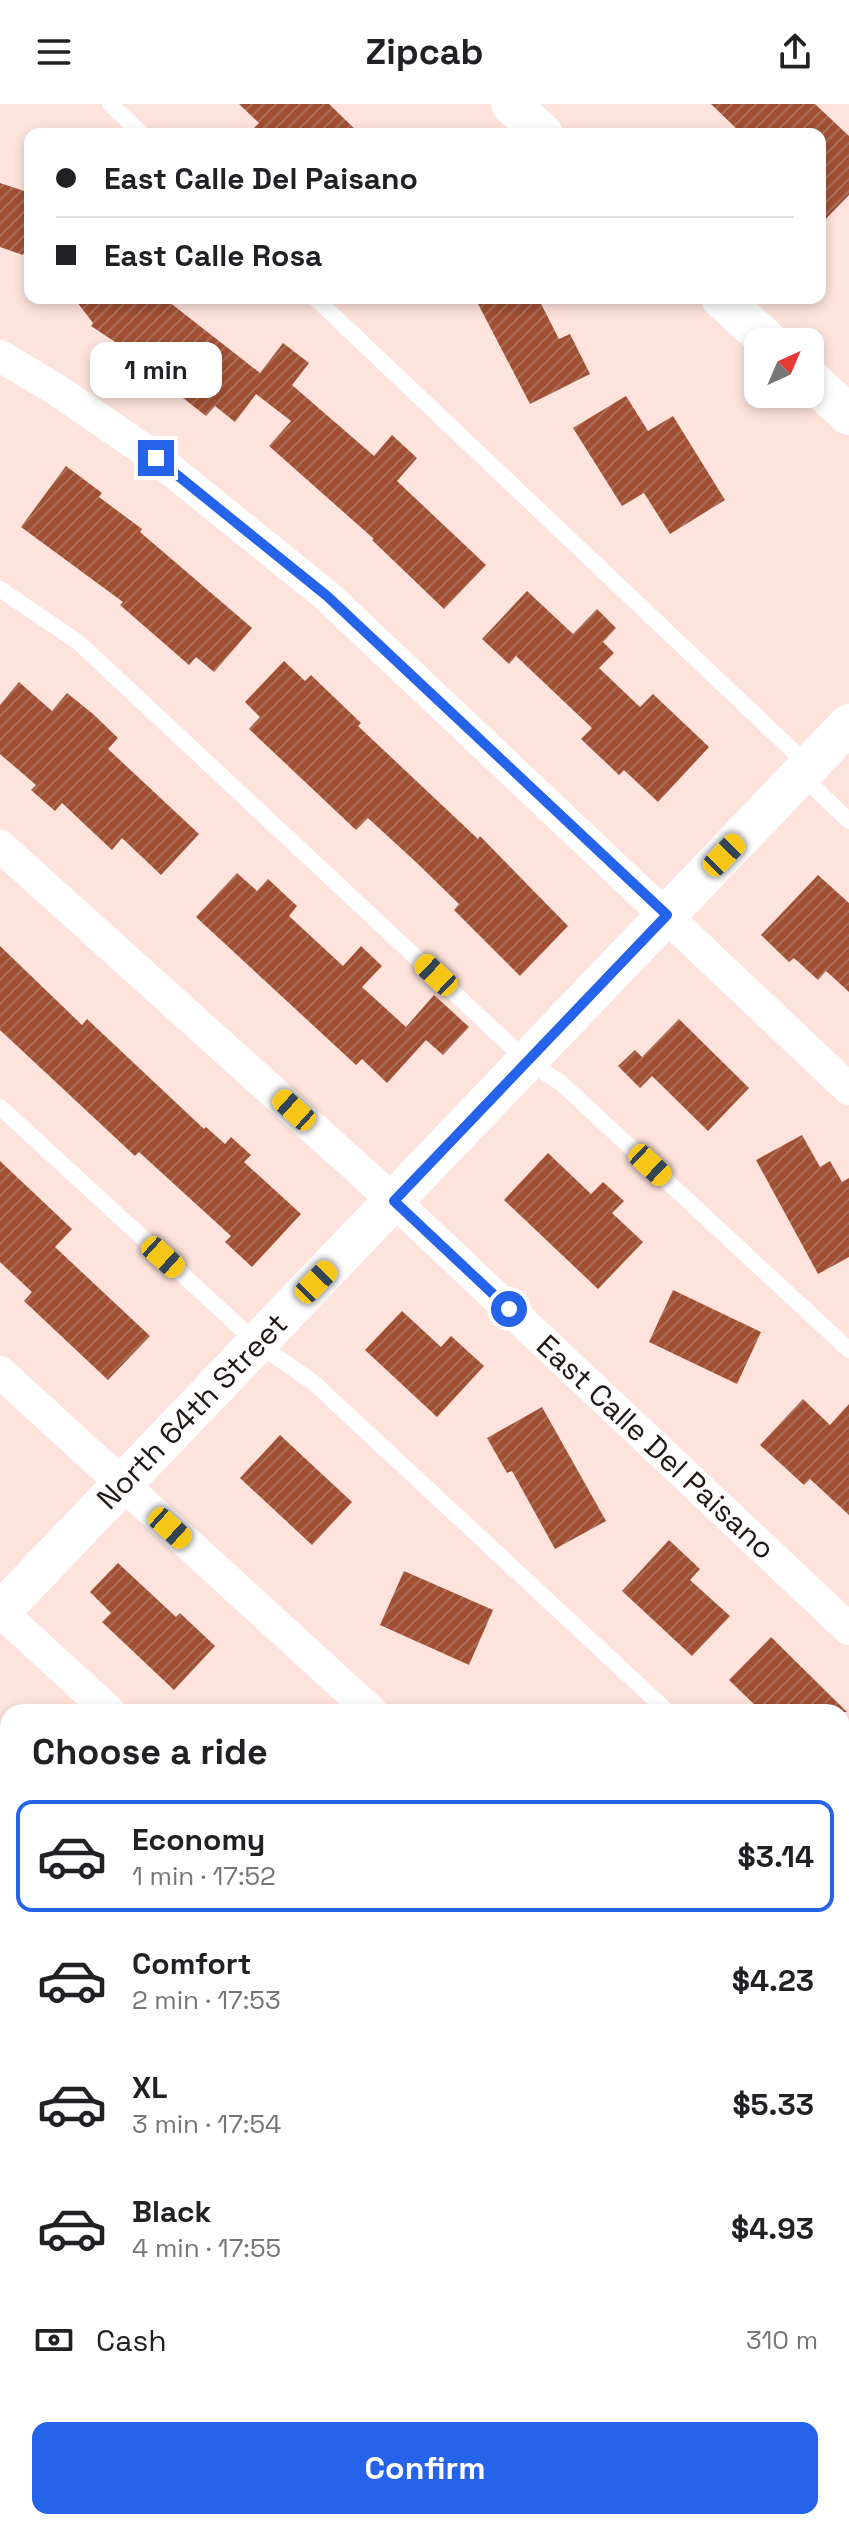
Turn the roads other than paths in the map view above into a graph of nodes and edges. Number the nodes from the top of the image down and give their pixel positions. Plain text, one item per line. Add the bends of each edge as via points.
1 (110, 104) edge
2 (136, 128) edge
3 (321, 304) edge
4 (728, 304) edge
5 (754, 328) edge
6 (0, 356) edge
7 (824, 392) edge
8 (849, 415) edge
9 (0, 589) edge
10 (849, 724) edge
11 (805, 770) junction
12 (849, 821) edge
13 (0, 846) edge
14 (667, 915) junction
15 (527, 1061) junction
16 (849, 1089) edge
17 (0, 1107) edge
18 (394, 1201) junction
19 (257, 1343) junction
20 (849, 1350) edge
21 (0, 1372) edge
22 (122, 1484) junction
23 (0, 1612) edge
24 (849, 1629) edge
25 (101, 1704) edge
26 (363, 1704) edge
27 (659, 1704) edge

1 - 2 lane
3 - 11 lane
4 - 5 street
6 - 14 street via 156,458 327,596
7 - 8 street
9 - 15 lane via 78,642
10 - 11 street, North 64th Street
11 - 12 lane
11 - 14 street, North 64th Street
13 - 18 street, East Calle Del Paisano
14 - 15 street, North 64th Street
14 - 16 street
15 - 18 street, North 64th Street
15 - 20 lane via 561,1083
17 - 19 lane
18 - 19 street, North 64th Street
18 - 24 street, East Calle Del Paisano
19 - 22 street, North 64th Street
19 - 27 lane via 314,1383
21 - 22 street
22 - 23 street, North 64th Street
22 - 26 street
23 - 25 street

